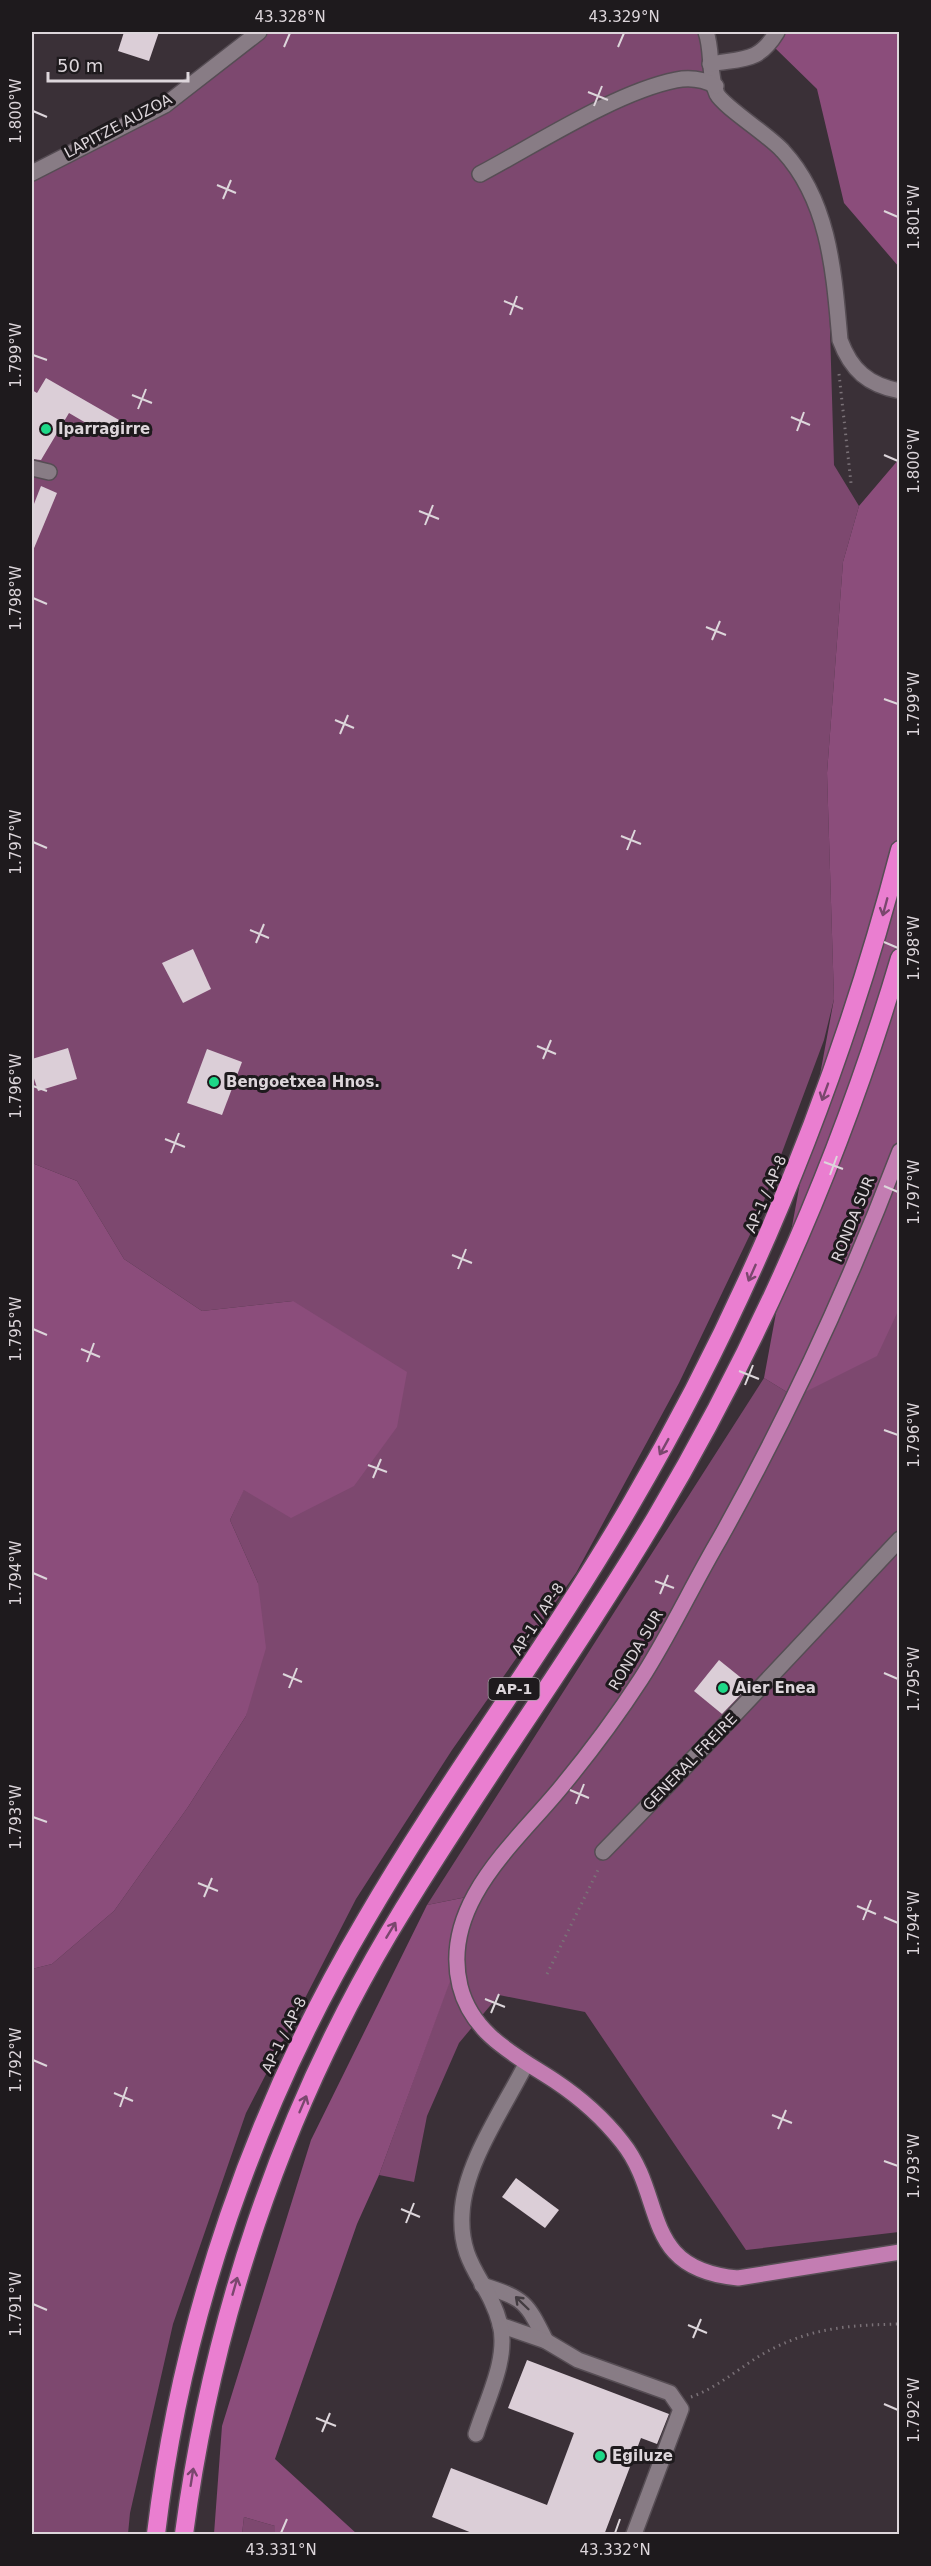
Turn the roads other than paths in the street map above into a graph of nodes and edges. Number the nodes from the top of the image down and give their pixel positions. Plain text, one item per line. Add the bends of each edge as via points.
1 (260, 32) edge
2 (777, 32) edge
3 (707, 33) edge
4 (710, 64) junction
5 (716, 86) junction
6 (32, 173) edge
7 (480, 174) dead end
8 (900, 391) edge
9 (32, 468) edge
10 (49, 472) dead end
11 (900, 850) edge
12 (900, 958) edge
13 (900, 1151) edge
14 (900, 1539) edge
15 (603, 1852) road end
16 (526, 2064) junction
17 (900, 2252) edge
18 (482, 2285) junction
19 (500, 2325) junction
20 (546, 2341) junction
21 (476, 2434) dead end
22 (156, 2535) edge
23 (184, 2535) edge
24 (634, 2535) edge

1 - 6 street, LAPITZE AUZOA via 165,105
2 - 4 street via 757,56
3 - 4 street
4 - 5 street
5 - 7 street via 702,79 676,80 622,99
5 - 8 street via 718,95 784,151 807,187 831,250 840,340 845,353 871,383
9 - 10 street
11 -> 22 highway, AP-1 / AP-8 / AP-1 via 861,988 811,1130 777,1216 708,1363 589,1574 366,1919 306,2028 280,2085 234,2200 197,2319 170,2442
23 -> 12 highway, AP-1 via 197,2445 224,2325 257,2218 306,2096 390,1932 613,1588 712,1416 808,1216 862,1074
13 - 16 main road, RONDA SUR via 845,1286 777,1432 666,1638 589,1754 497,1861 471,1903 457,1951 465,2002 484,2030
14 - 15 street, GENERAL FREIRE
16 - 17 main road, RONDA SUR via 576,2097 619,2138 639,2168 659,2231 676,2253 699,2269 724,2277 751,2277
16 - 18 street via 463,2197 466,2252
18 - 19 street
20 -> 18 street via 525,2303
19 - 20 street
19 - 21 street via 500,2359
20 - 24 street via 578,2360 670,2393 678,2401 681,2409

